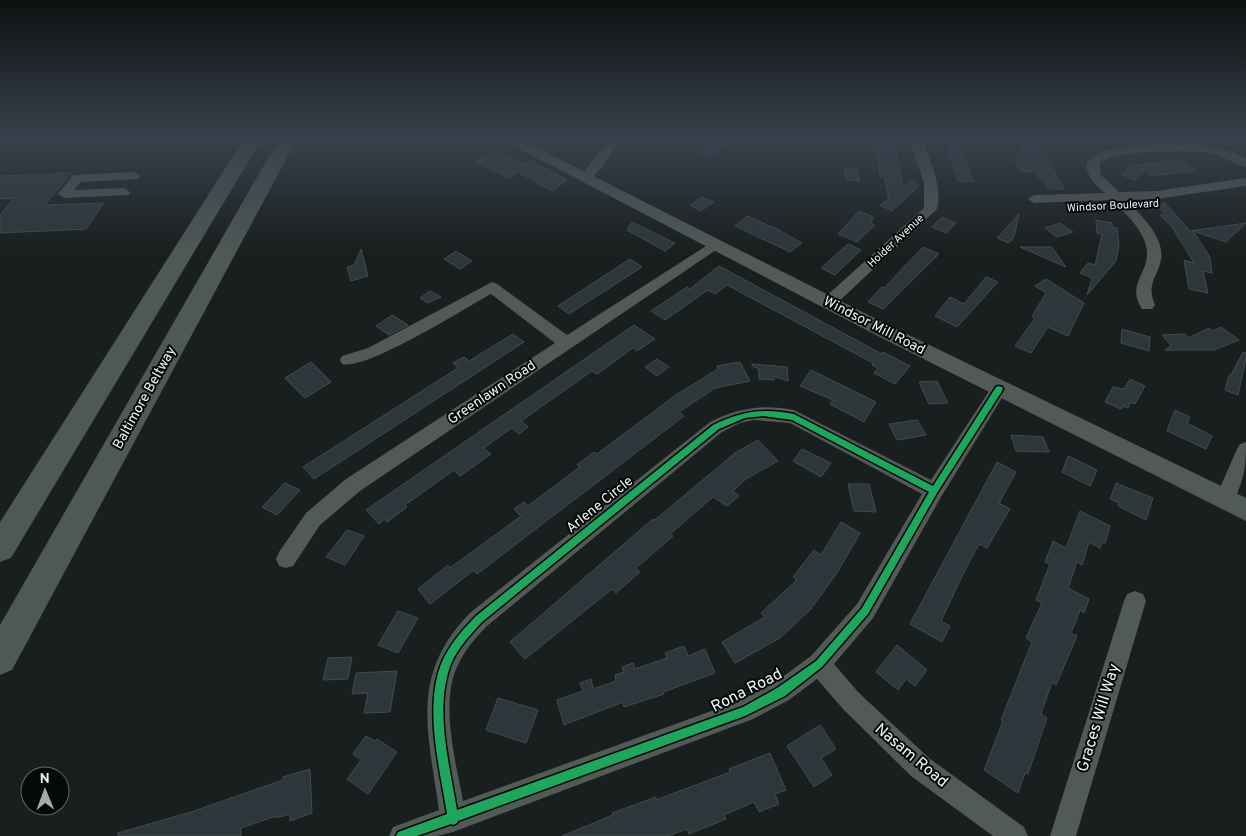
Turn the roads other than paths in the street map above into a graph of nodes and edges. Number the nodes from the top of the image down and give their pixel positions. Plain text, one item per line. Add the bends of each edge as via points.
1 (134, 176) dead end
2 (230, 176) edge
3 (267, 176) edge
4 (928, 176) edge
5 (1095, 176) edge
6 (586, 177) edge
7 (1246, 182) edge
8 (124, 192) dead end
9 (1246, 192) edge
10 (1120, 202) junction
11 (1037, 204) dead end
12 (714, 245) junction
13 (828, 303) junction
14 (1147, 305) dead end
15 (566, 344) junction
16 (348, 360) dead end
17 (999, 389) junction
18 (1246, 449) edge
19 (934, 491) junction
20 (1225, 499) junction
21 (1246, 510) edge
22 (0, 548) edge
23 (286, 559) dead end
24 (1135, 601) dead end
25 (0, 658) edge
26 (819, 664) junction
27 (453, 818) junction
28 (402, 836) edge
29 (1014, 836) edge
30 (1063, 836) edge

1 - 8 street via 77,178 64,194
2 - 22 highway
3 - 25 highway, Baltimore Beltway
4 - 13 street, Holder Avenue via 932,188 930,208
5 - 10 street
6 - 12 main road, Windsor Mill Road
7 - 10 street, Windsor Boulevard
9 - 10 street, Windsor Boulevard
10 - 11 street, Windsor Boulevard
10 - 14 street via 1153,244 1152,263 1142,286 1142,296
12 - 13 main road, Windsor Mill Road
12 - 15 street, Greenlawn Road
13 - 17 main road, Windsor Mill Road
15 - 16 street via 492,287 374,352
15 - 23 street, Greenlawn Road via 332,501 313,519
17 - 19 street, Rona Road
17 - 20 main road, Windsor Mill Road
18 - 20 street
19 - 26 street, Rona Road via 866,611
19 - 27 street, Arlene Circle via 794,417 750,413 716,427 479,619 462,637 443,673 440,692 439,718
20 - 21 main road, Windsor Mill Road
24 - 30 street, Graces Will Way
26 - 27 street, Rona Road via 781,692 745,711
26 - 29 street, Nasam Road via 851,701 920,767
27 - 28 street, Rona Road

